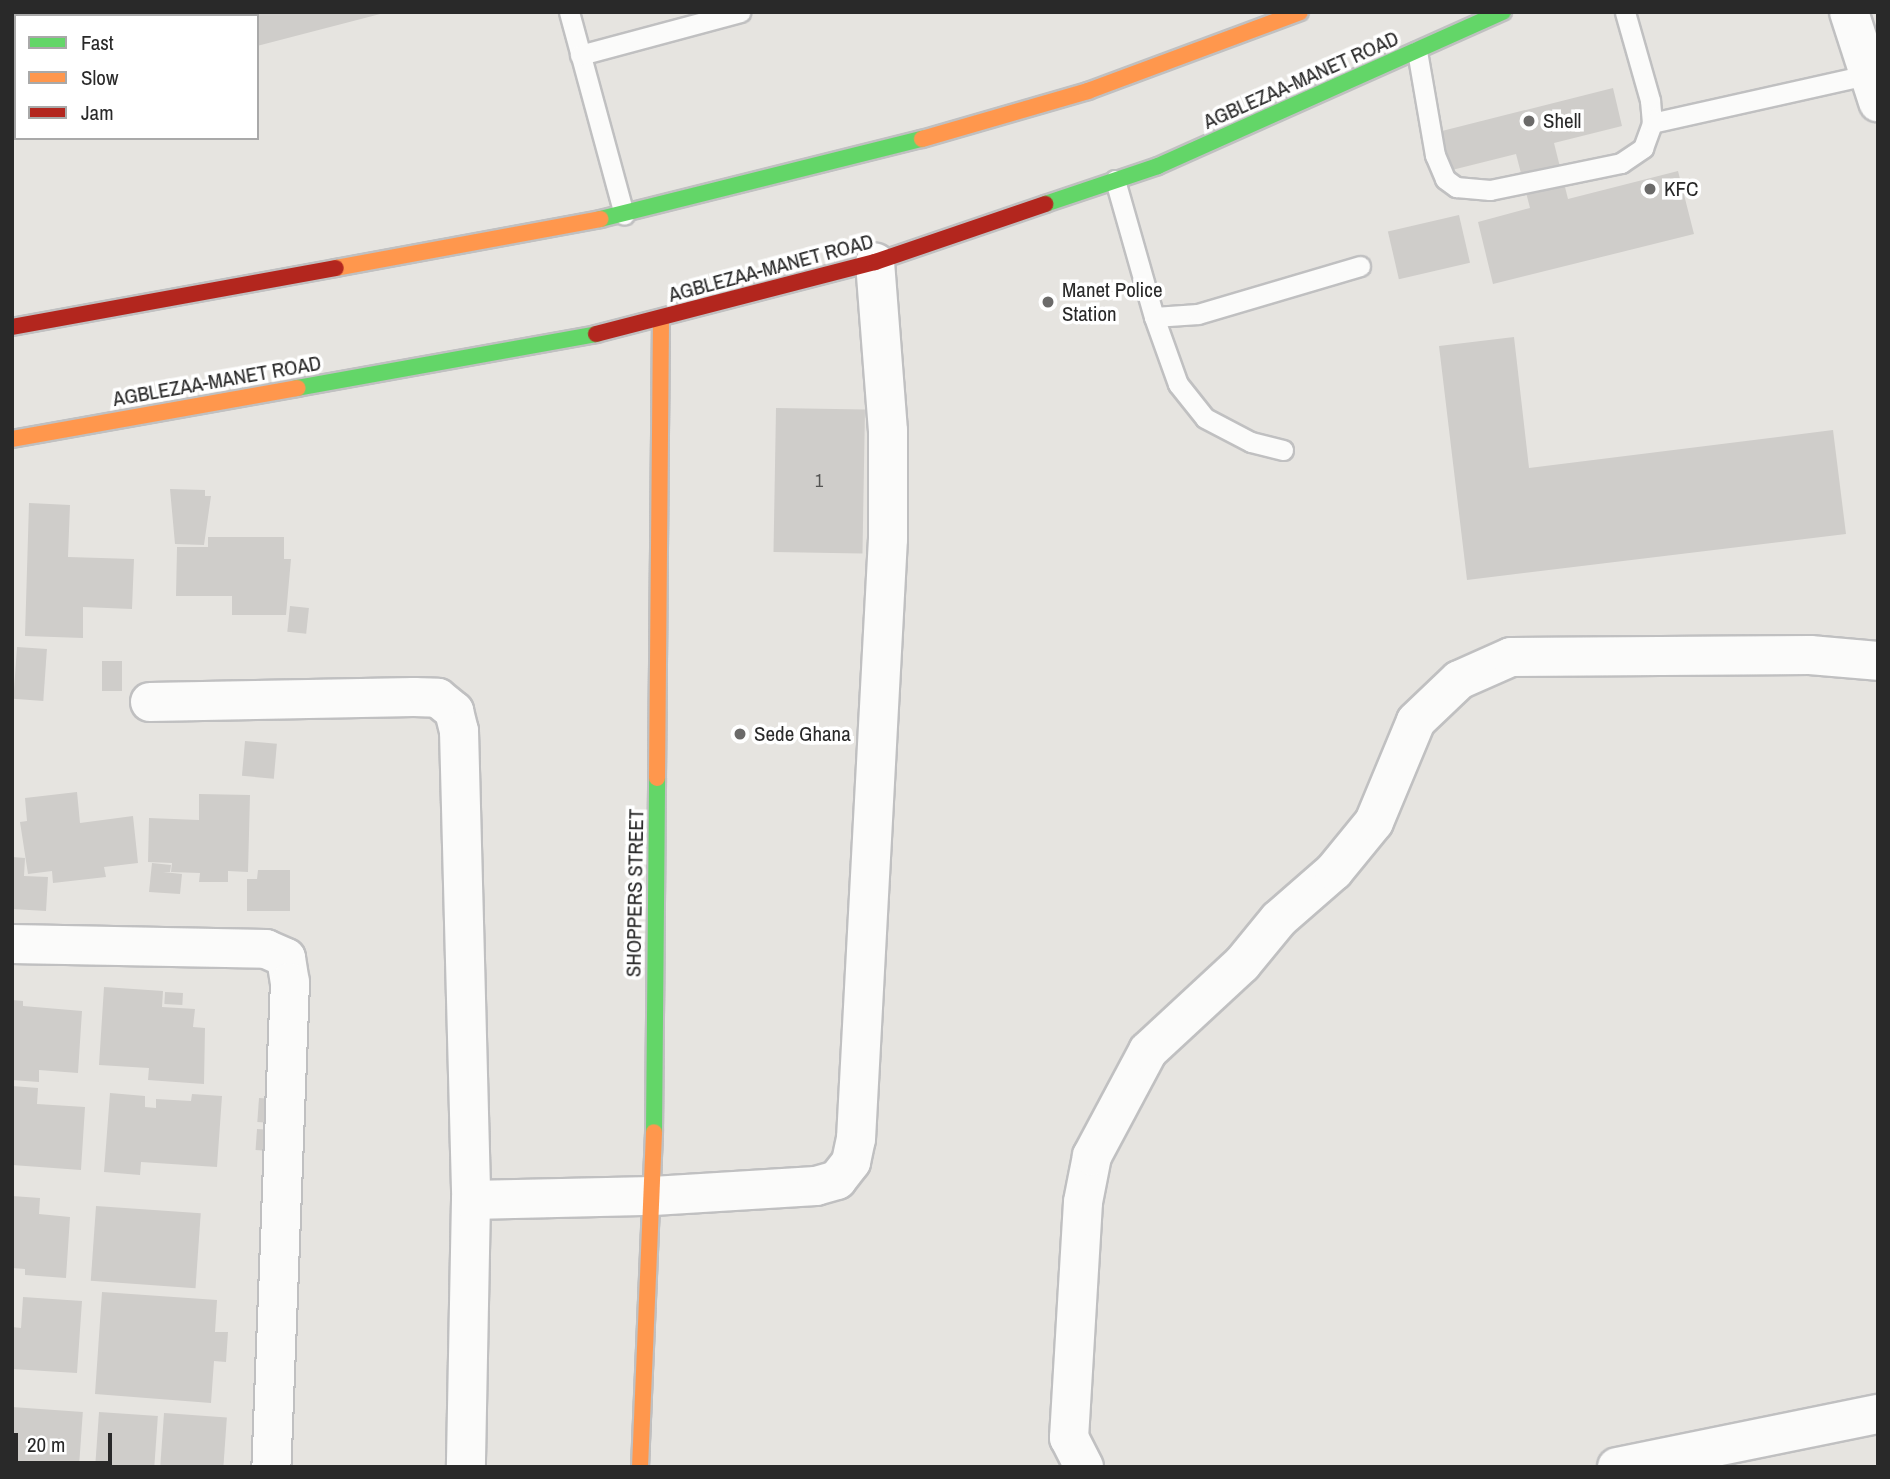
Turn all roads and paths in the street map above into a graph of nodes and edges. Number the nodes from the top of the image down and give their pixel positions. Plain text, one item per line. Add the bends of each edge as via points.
1 (569, 12) edge
2 (740, 12) edge
3 (1300, 12) edge
4 (1503, 12) edge
5 (1625, 12) edge
6 (1849, 12) edge
7 (1417, 51) junction
8 (580, 55) junction
9 (1875, 88) edge
10 (1652, 123) junction
11 (1115, 180) junction
12 (624, 215) junction
13 (875, 262) junction
14 (1360, 266) dead end
15 (1154, 317) junction
16 (662, 318) junction
17 (12, 327) edge
18 (12, 439) edge
19 (1283, 450) dead end
20 (1878, 661) edge
21 (150, 702) dead end
22 (12, 944) edge
23 (653, 1196) junction
24 (471, 1200) junction
25 (1878, 1414) edge
26 (271, 1467) edge
27 (466, 1467) edge
28 (640, 1467) edge
29 (1084, 1467) edge
30 (1617, 1467) edge

1 - 8 lane
2 - 8 lane
3 - 12 main road via 1088,90 882,151
4 - 7 main road, AGBLEZAA-MANET ROAD
5 - 10 lane
6 - 9 street
7 - 10 lane via 1435,155 1445,179 1456,187 1490,190 1621,163 1643,148
7 - 11 main road, AGBLEZAA-MANET ROAD via 1158,166
8 - 12 lane
9 - 10 lane
11 - 13 main road, AGBLEZAA-MANET ROAD
11 - 15 lane
12 - 17 main road
13 - 16 main road, AGBLEZAA-MANET ROAD
13 - 23 street via 888,431 888,539 856,1139 851,1162 837,1180 817,1186
14 - 15 lane via 1198,314
15 - 19 lane via 1178,384 1205,418 1251,442
16 - 18 main road, AGBLEZAA-MANET ROAD
16 - 23 main road, SHOPPERS STREET
20 - 29 street via 1810,655 1511,657 1460,680 1416,721 1374,822 1334,871 1279,919 1242,964 1148,1051 1092,1156 1083,1202 1069,1438
21 - 24 street via 414,697 438,698 454,711
22 - 26 street via 266,949 286,958 290,982
23 - 24 street
23 - 28 main road, SHOPPERS STREET
24 - 27 street
25 - 30 street

